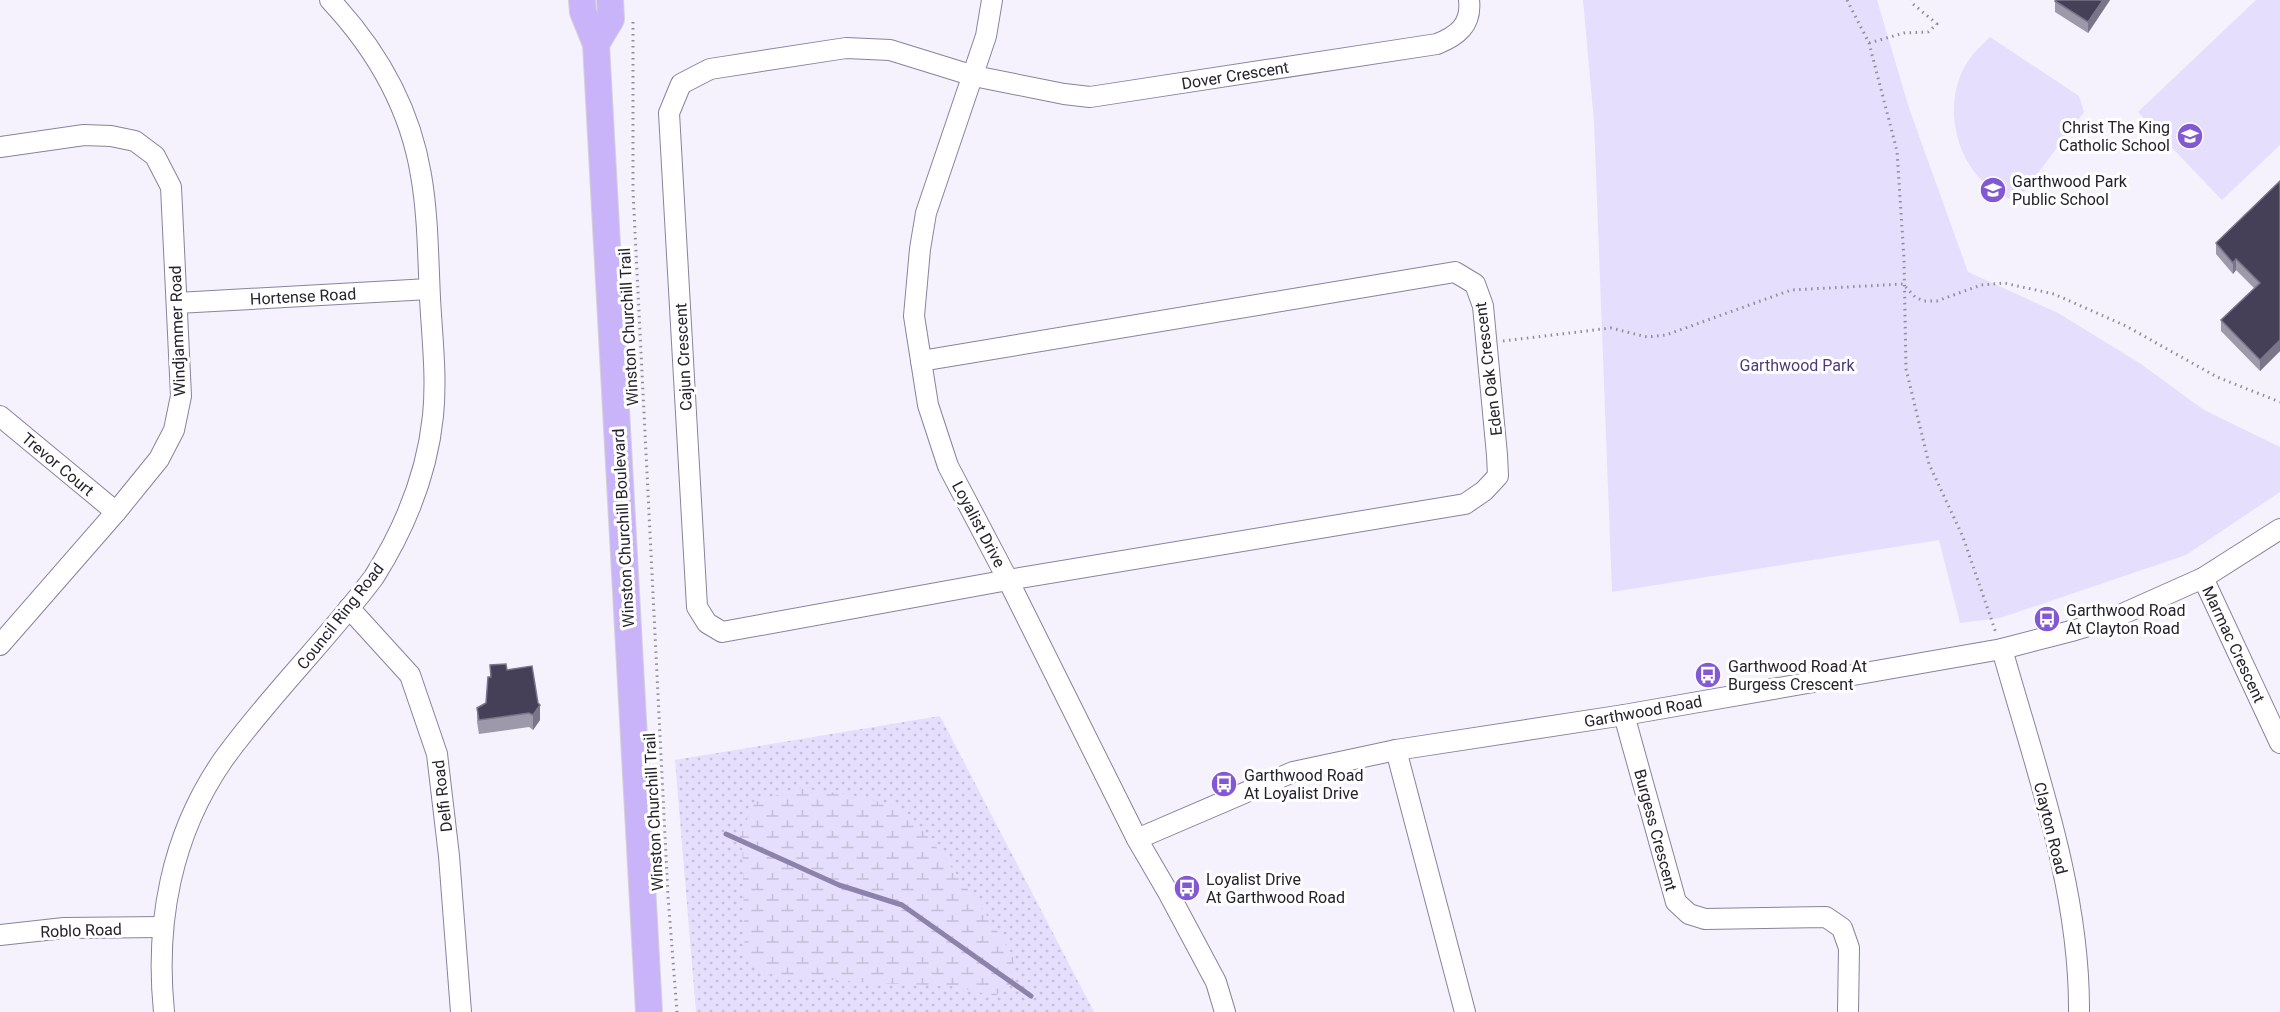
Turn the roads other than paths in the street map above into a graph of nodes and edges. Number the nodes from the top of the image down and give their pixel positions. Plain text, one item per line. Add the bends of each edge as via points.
1 (330, 0) edge
2 (582, 0) edge
3 (610, 0) edge
4 (992, 0) edge
5 (1469, 0) edge
6 (596, 44) junction
7 (974, 76) junction
8 (0, 147) edge
9 (429, 289) junction
10 (177, 303) junction
11 (921, 360) junction
12 (0, 416) edge
13 (116, 512) junction
14 (2280, 529) edge
15 (2203, 578) junction
16 (1008, 580) junction
17 (349, 608) junction
18 (0, 645) edge
19 (2002, 649) junction
20 (1624, 715) junction
21 (2280, 743) edge
22 (1396, 750) junction
23 (1137, 839) junction
24 (162, 927) junction
25 (0, 935) edge
26 (164, 1012) edge
27 (461, 1012) edge
28 (649, 1012) edge
29 (1225, 1012) edge
30 (1464, 1012) edge
31 (1848, 1012) edge
32 (2079, 1012) edge

1 - 9 street, Council Ring Road via 373,52 406,120 421,173
2 - 6 main road, Winston Churchill Boulevard
3 - 6 main road via 611,19
4 - 7 street, Loyalist Drive via 987,36
5 - 7 street, Dover Crescent via 1467,20 1455,36 1437,44 1089,97
6 - 28 main road, Winston Churchill Boulevard
7 - 11 street, Loyalist Drive via 926,213 914,316
7 - 16 street, Cajun Crescent via 890,50 846,48 710,69 681,84 669,113 697,608 707,623 722,632
8 - 10 street, Windjammer Road via 84,135 111,136 135,141 155,156 171,187
9 - 10 street, Hortense Road
9 - 17 street, Council Ring Road via 434,389 424,465 395,542
10 - 13 street, Windjammer Road via 181,396 174,430 159,459
11 - 16 street, Loyalist Drive via 928,405 948,466
11 - 16 street, Eden Oak Crescent via 1455,273 1475,284 1483,306 1498,476 1465,504
12 - 13 street, Trevor Court
13 - 18 street, Windjammer Road
14 - 15 street, Garthwood Road
15 - 19 street, Garthwood Road via 2109,620
15 - 21 street, Marmac Crescent
16 - 23 street, Loyalist Drive
17 - 24 street, Council Ring Road via 240,738 210,782 177,855
17 - 27 street, Delfi Road via 410,675 437,754
19 - 20 street, Garthwood Road
19 - 32 street, Clayton Road via 2051,819 2071,907
20 - 22 street, Garthwood Road
20 - 31 street, Burgess Crescent via 1676,902 1689,914 1705,919 1826,916 1842,928 1849,948
22 - 23 street, Garthwood Road via 1293,772
22 - 30 street
23 - 29 street, Loyalist Drive via 1216,982
24 - 25 street, Roblo Road via 64,928
24 - 26 street, Council Ring Road

